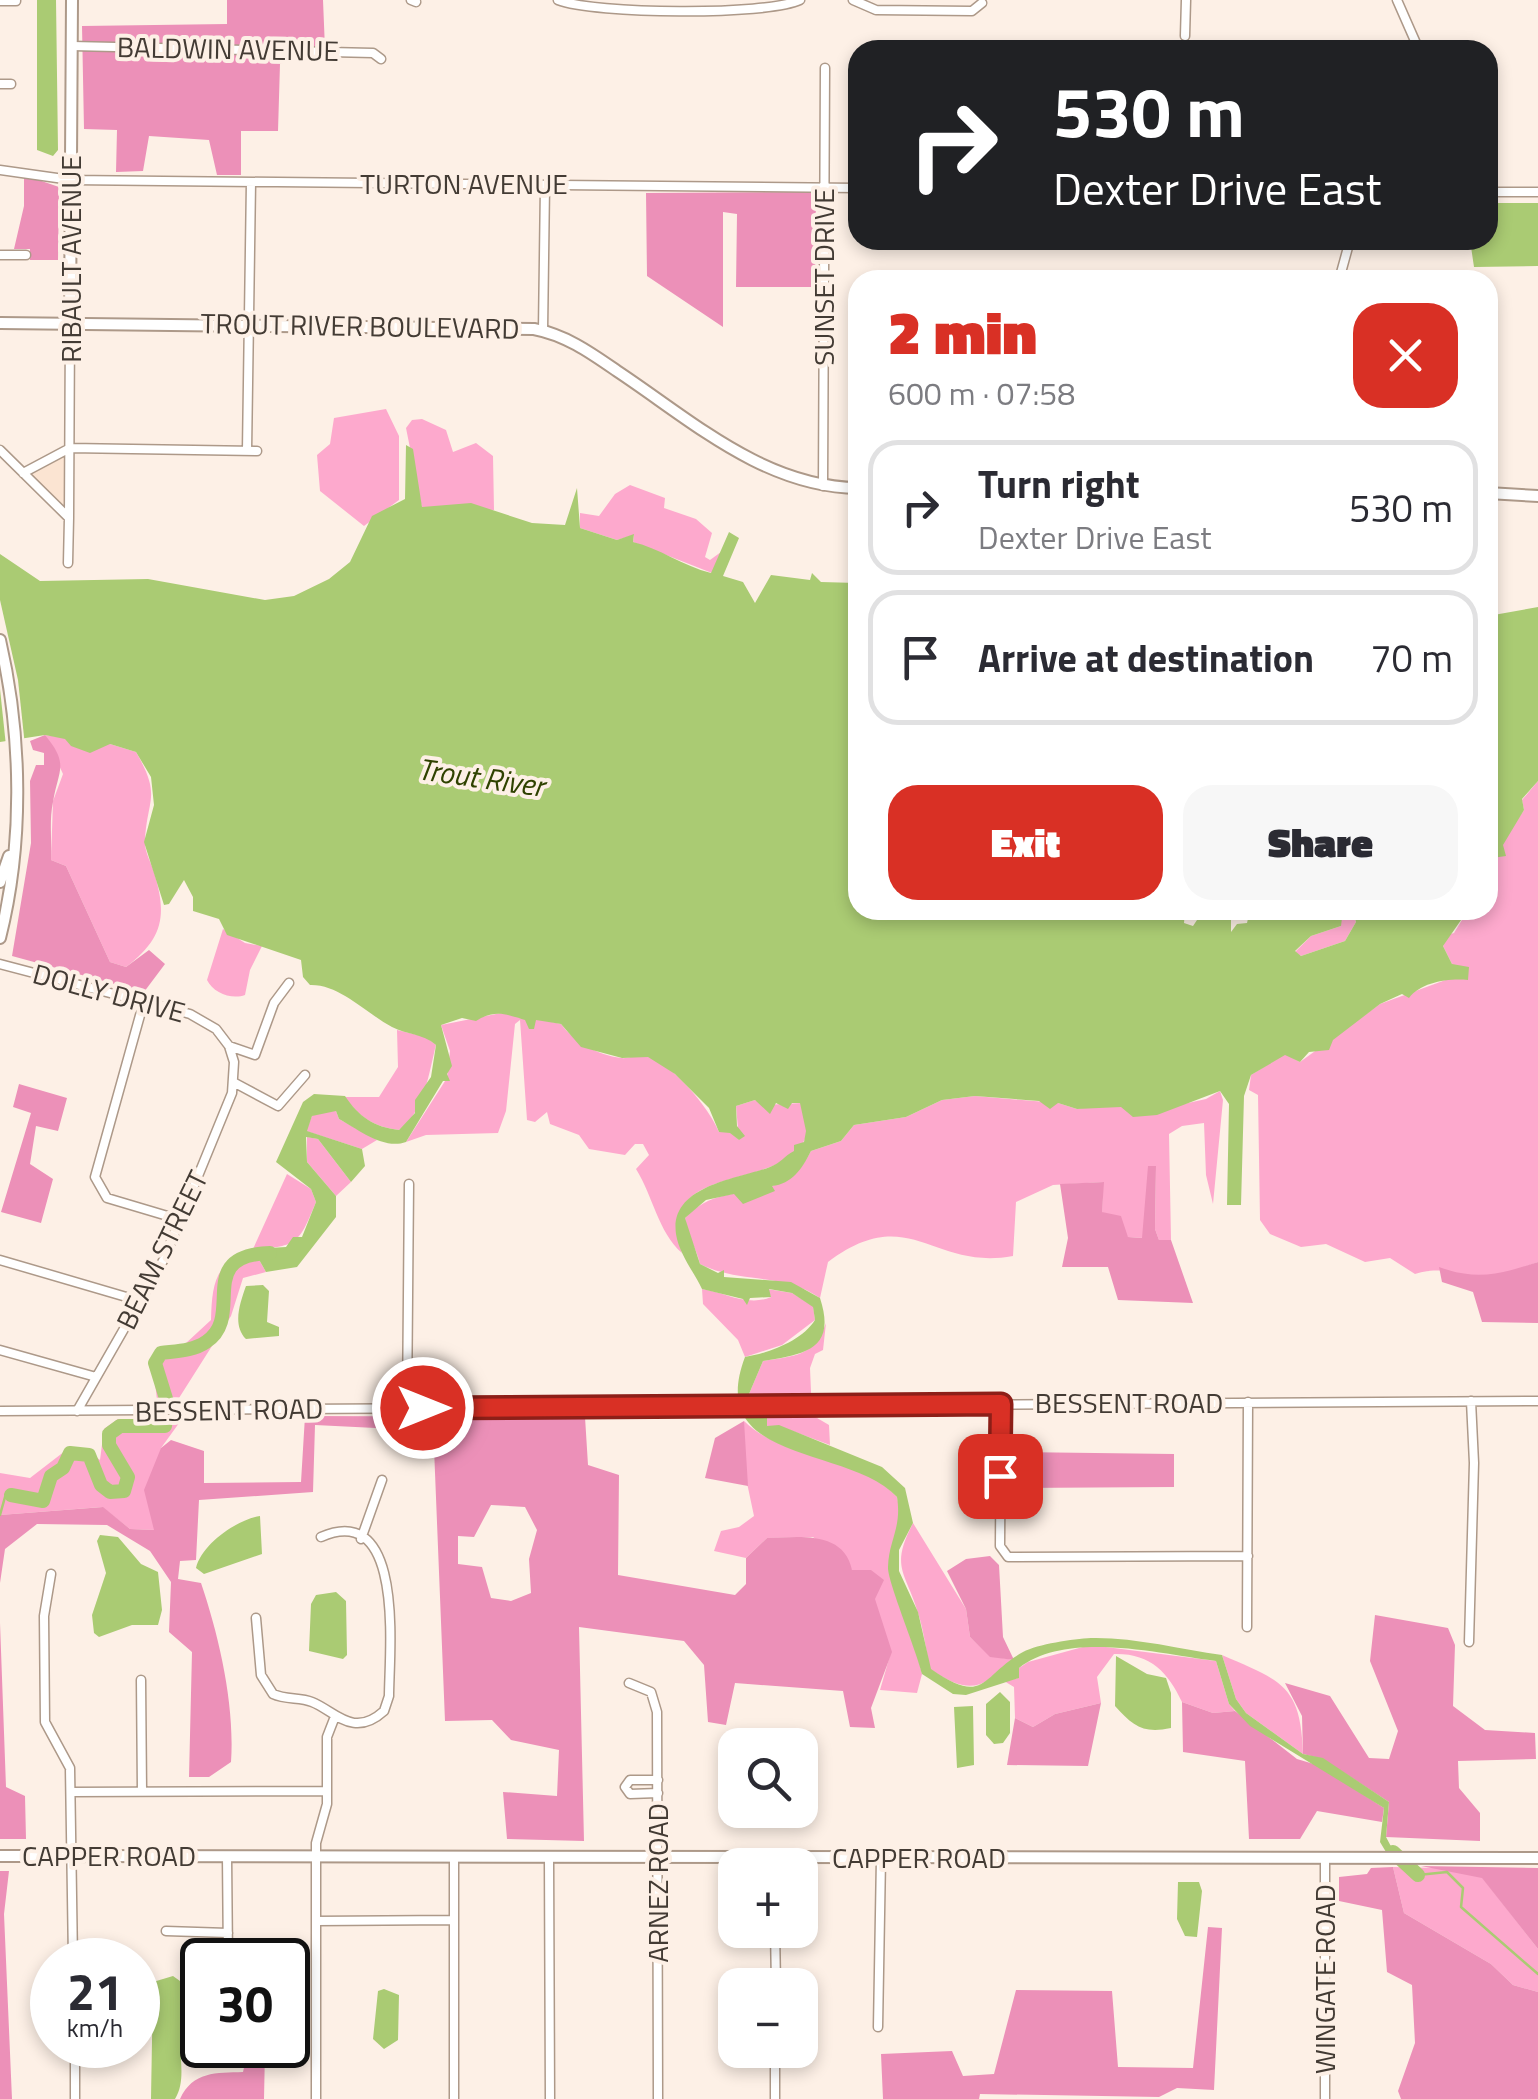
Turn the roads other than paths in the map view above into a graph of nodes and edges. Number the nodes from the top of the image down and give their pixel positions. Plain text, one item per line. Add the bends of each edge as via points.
1 (72, 0) edge
2 (558, 0) edge
3 (800, 0) edge
4 (853, 0) edge
5 (1186, 0) edge
6 (1397, 0) edge
7 (0, 1) edge
8 (16, 1) edge
9 (982, 4) dead end
10 (1185, 36) dead end
11 (1415, 40) edge
12 (72, 46) junction
13 (381, 59) dead end
14 (825, 68) dead end
15 (0, 84) edge
16 (11, 84) dead end
17 (0, 170) edge
18 (72, 180) junction
19 (251, 182) junction
20 (544, 185) junction
21 (825, 188) junction
22 (848, 188) edge
23 (1498, 192) edge
24 (1538, 192) edge
25 (0, 254) edge
26 (26, 254) dead end
27 (2, 321) edge
28 (70, 323) junction
29 (249, 325) junction
30 (543, 330) junction
31 (70, 448) junction
32 (0, 450) edge
33 (247, 451) junction
34 (258, 451) dead end
35 (23, 473) junction
36 (822, 486) junction
37 (848, 487) edge
38 (1498, 494) edge
39 (1538, 496) edge
40 (69, 518) junction
41 (68, 562) dead end
42 (0, 640) edge
43 (12, 846) junction
44 (0, 882) edge
45 (0, 938) edge
46 (0, 964) edge
47 (289, 983) dead end
48 (144, 1001) junction
49 (229, 1046) junction
50 (305, 1075) dead end
51 (235, 1083) junction
52 (409, 1184) dead end
53 (180, 1220) junction
54 (0, 1260) edge
55 (140, 1301) junction
56 (0, 1350) edge
57 (96, 1377) junction
58 (1470, 1401) junction
59 (1538, 1401) edge
60 (1248, 1402) junction
61 (1001, 1404) junction
62 (407, 1408) junction
63 (0, 1410) edge
64 (77, 1411) junction
65 (382, 1480) dead end
66 (321, 1537) dead end
67 (361, 1538) junction
68 (1248, 1556) junction
69 (51, 1574) dead end
70 (256, 1618) dead end
71 (1247, 1627) dead end
72 (1469, 1642) dead end
73 (141, 1680) dead end
74 (628, 1683) dead end
75 (334, 1719) junction
76 (658, 1780) junction
77 (142, 1791) junction
78 (71, 1792) junction
79 (328, 1792) junction
80 (658, 1793) junction
81 (0, 1856) edge
82 (72, 1856) junction
83 (228, 1856) junction
84 (316, 1856) junction
85 (454, 1856) junction
86 (550, 1858) junction
87 (658, 1858) junction
88 (881, 1858) junction
89 (1325, 1858) junction
90 (1538, 1858) edge
91 (718, 1860) edge
92 (818, 1860) edge
93 (316, 1920) junction
94 (454, 1920) junction
95 (166, 1930) dead end
96 (228, 1933) junction
97 (73, 1938) edge
98 (228, 1938) edge
99 (878, 2027) dead end
100 (75, 2068) edge
101 (775, 2068) edge
102 (76, 2099) edge
103 (316, 2099) edge
104 (454, 2099) edge
105 (550, 2099) edge
106 (658, 2099) edge
107 (775, 2099) edge
108 (1324, 2099) edge

1 - 12 street, RIBAULT AVENUE
2 - 3 street via 592,8 763,9
4 - 9 street via 876,10 972,10
5 - 10 street
6 - 11 street
7 - 8 street
12 - 13 street, BALDWIN AVENUE via 316,50
12 - 18 street, RIBAULT AVENUE
14 - 21 street, SUNSET DRIVE
15 - 16 street
17 - 18 street, TURTON AVENUE
18 - 19 street, TURTON AVENUE
18 - 28 street, RIBAULT AVENUE
19 - 20 street, TURTON AVENUE
19 - 29 street
20 - 21 street, TURTON AVENUE
20 - 30 street
21 - 22 street, TURTON AVENUE
21 - 36 street, SUNSET DRIVE
23 - 24 street
25 - 26 street
27 - 28 street, TROUT RIVER BOULEVARD
28 - 29 street, TROUT RIVER BOULEVARD
28 - 31 street, RIBAULT AVENUE
29 - 30 street, TROUT RIVER BOULEVARD
29 - 33 street
30 - 36 street, TROUT RIVER BOULEVARD via 589,352 753,462
31 - 33 street
31 - 35 street
31 - 40 street, RIBAULT AVENUE
32 - 35 street
33 - 34 street
35 - 40 street
36 - 37 street, TROUT RIVER BOULEVARD
38 - 39 street
40 - 41 street, RIBAULT AVENUE
42 - 43 street via 16,758
43 - 44 street
43 - 45 street
46 - 48 street, DOLLY DRIVE
47 - 49 street via 274,1003 255,1056
48 - 49 street, DOLLY DRIVE via 204,1020
48 - 53 street via 95,1177 107,1198
49 - 51 street
50 - 51 street via 278,1106
51 - 53 street, BEAM STREET
52 - 62 street
53 - 55 street, BEAM STREET
54 - 55 street
55 - 57 street, BEAM STREET
56 - 57 street
57 - 64 street, BEAM STREET
58 - 59 street, BESSENT ROAD
58 - 60 street, BESSENT ROAD
58 - 72 street
60 - 61 street, BESSENT ROAD
60 - 68 street
61 - 62 street, BESSENT ROAD
61 - 68 street via 1003,1554
62 - 64 street, BESSENT ROAD
63 - 64 street, BESSENT ROAD
65 - 67 street
66 - 67 street
67 - 75 street via 378,1553 388,1578 389,1696 378,1717
68 - 71 street
69 - 78 street via 44,1616 45,1722 68,1759
70 - 75 street via 266,1686 282,1698 313,1702
73 - 77 street
74 - 76 street, ARNEZ ROAD via 644,1687 655,1701
75 - 79 street via 327,1738
76 - 80 street, ARNEZ ROAD
76 - 80 street via 630,1780 625,1787 630,1794
77 - 78 street
77 - 79 street
78 - 82 street
79 - 84 street
80 - 87 street, ARNEZ ROAD
81 - 82 street, CAPPER ROAD
82 - 83 street, CAPPER ROAD
82 - 97 street
83 - 84 street, CAPPER ROAD
83 - 96 street
84 - 85 street, CAPPER ROAD
84 - 93 street
85 - 86 street, CAPPER ROAD
85 - 94 street
86 - 87 street, CAPPER ROAD
86 - 105 street
87 - 91 street, CAPPER ROAD
87 - 106 street, ARNEZ ROAD
88 - 89 street, CAPPER ROAD
88 - 92 street, CAPPER ROAD
88 - 99 street
89 - 90 street, CAPPER ROAD
89 - 108 street, WINGATE ROAD
93 - 94 street
93 - 103 street
94 - 104 street
95 - 96 street
96 - 98 street
100 - 102 street
101 - 107 street

